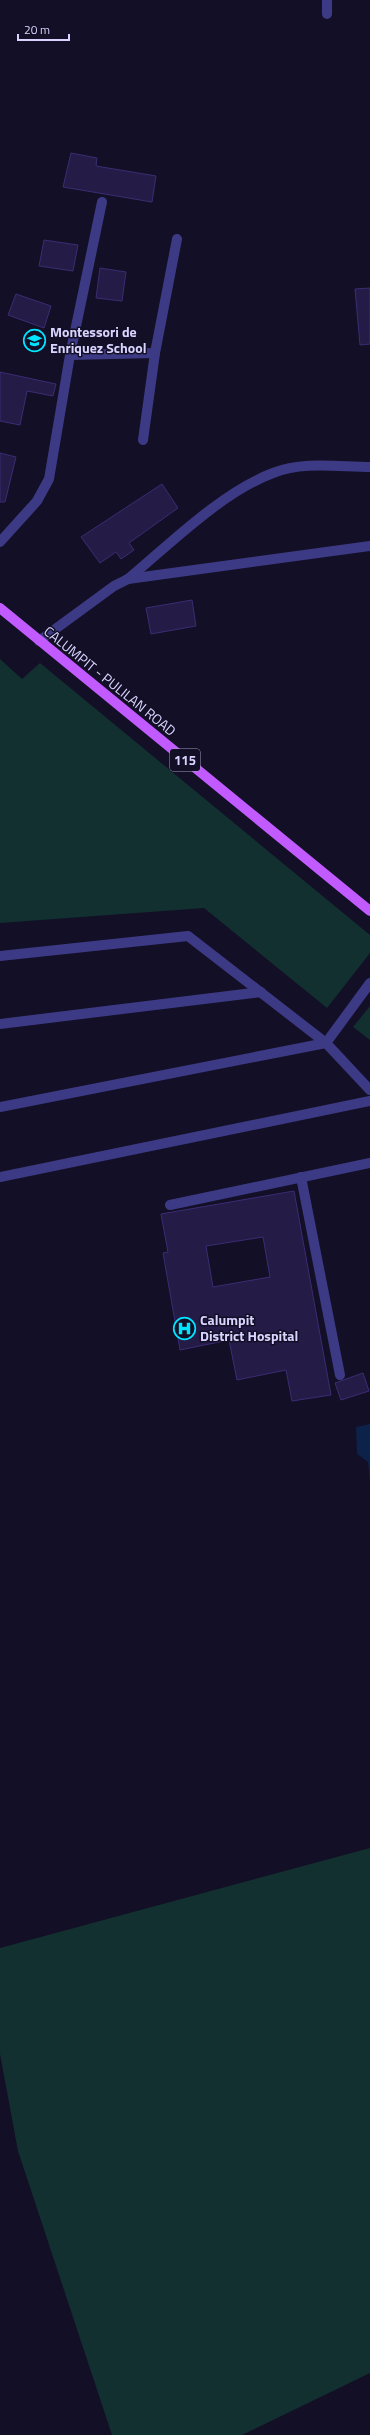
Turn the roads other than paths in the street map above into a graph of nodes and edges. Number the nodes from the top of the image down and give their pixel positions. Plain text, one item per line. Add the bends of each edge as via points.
1 (327, 0) edge
2 (327, 14) dead end
3 (102, 202) dead end
4 (177, 239) dead end
5 (155, 353) junction
6 (70, 355) junction
7 (143, 440) dead end
8 (370, 467) edge
9 (0, 542) edge
10 (370, 546) edge
11 (128, 579) junction
12 (0, 608) edge
13 (39, 641) junction
14 (370, 911) edge
15 (0, 956) edge
16 (370, 984) edge
17 (261, 992) junction
18 (0, 1024) edge
19 (326, 1043) junction
20 (370, 1090) edge
21 (370, 1101) edge
22 (0, 1107) edge
23 (370, 1163) edge
24 (0, 1177) edge
25 (301, 1177) junction
26 (170, 1205) dead end
27 (340, 1374) dead end

1 - 2 street
3 - 6 street
4 - 5 street
5 - 6 street
5 - 7 street
6 - 9 street via 49,479 37,501
8 - 11 street via 307,466 273,472 230,495
10 - 11 street
11 - 13 street via 114,586
12 - 13 main road, CALUMPIT - PULILAN ROAD / 115
13 - 14 main road, CALUMPIT - PULILAN ROAD / 115
15 - 17 street via 188,936
16 - 19 street
17 - 18 street
17 - 19 street
19 - 20 street
19 - 22 street
21 - 24 street
23 - 25 street
25 - 26 street
25 - 27 street

